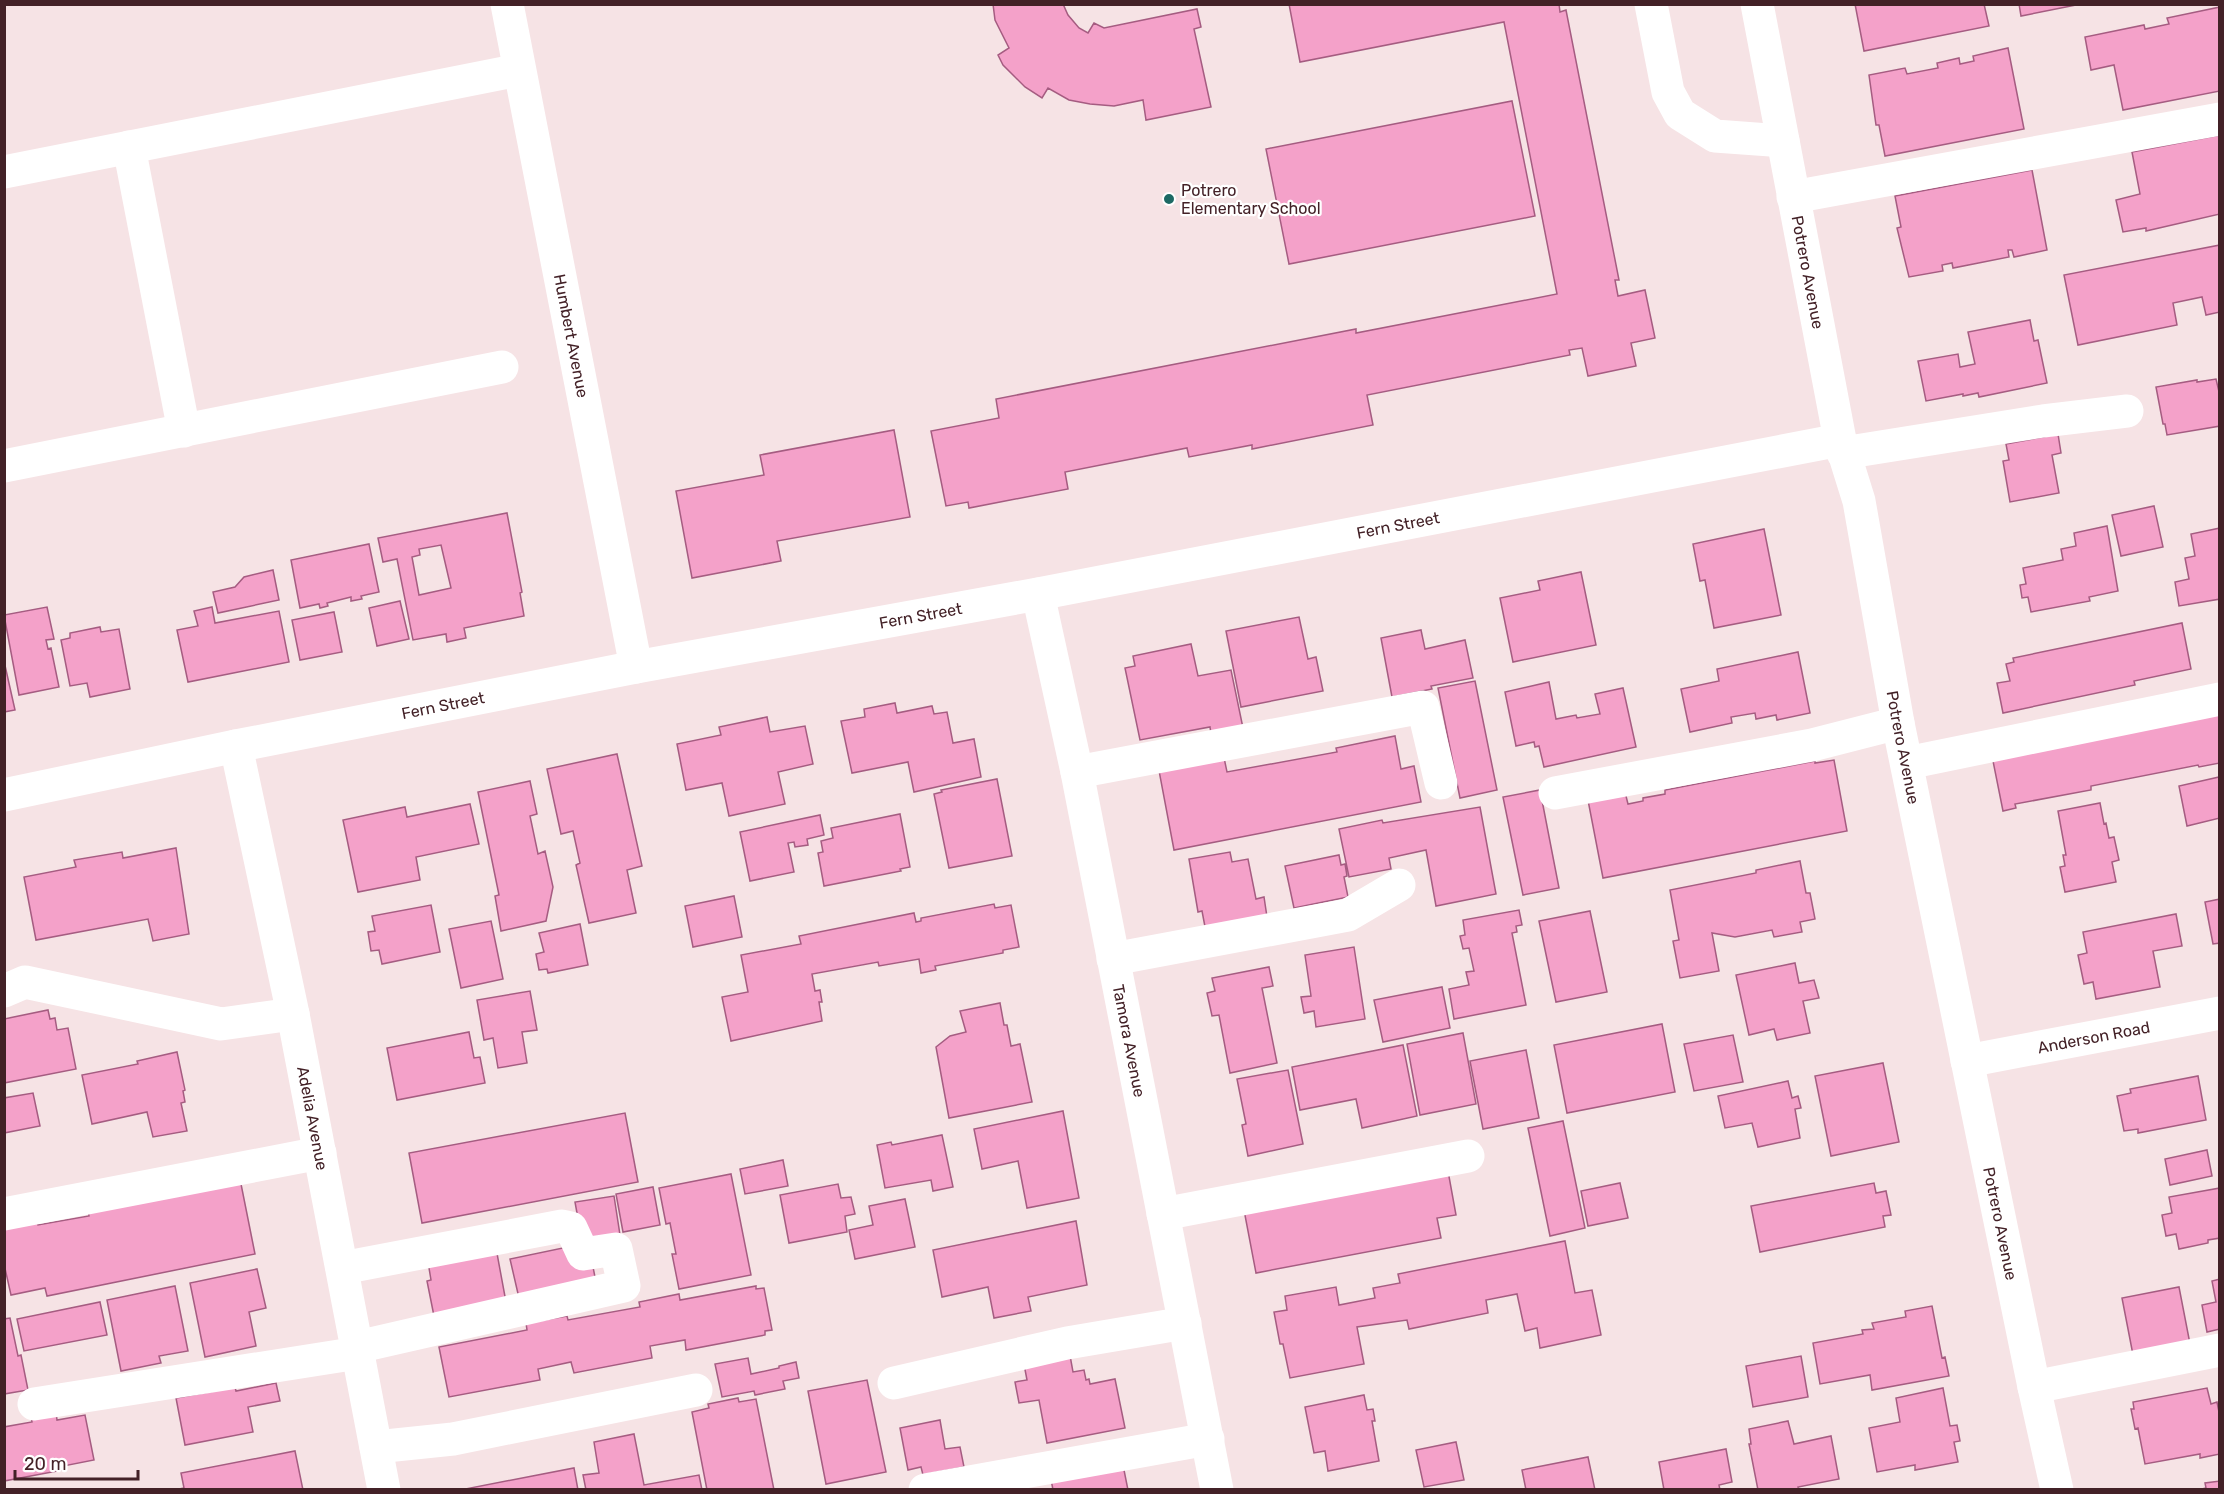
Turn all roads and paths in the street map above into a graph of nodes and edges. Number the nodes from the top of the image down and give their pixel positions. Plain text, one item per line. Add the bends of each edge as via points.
1 (507, 4) edge
2 (1651, 4) edge
3 (1756, 4) edge
4 (519, 70) junction
5 (2220, 119) edge
6 (1783, 141) junction
7 (129, 147) junction
8 (4, 172) edge
9 (1793, 197) junction
10 (502, 367) dead end
11 (2127, 411) dead end
12 (184, 430) junction
13 (1841, 446) junction
14 (4, 466) edge
15 (1038, 594) junction
16 (636, 667) junction
17 (2220, 699) edge
18 (1898, 723) junction
19 (236, 746) junction
20 (1907, 763) junction
21 (1077, 772) junction
22 (1441, 783) dead end
23 (1555, 793) dead end
24 (4, 795) edge
25 (1399, 885) dead end
26 (1113, 959) junction
27 (4, 991) edge
28 (2220, 1012) edge
29 (293, 1014) junction
30 (1967, 1061) junction
31 (320, 1153) junction
32 (1468, 1156) dead end
33 (4, 1214) edge
34 (1163, 1214) junction
35 (342, 1268) junction
36 (1185, 1323) junction
37 (357, 1350) junction
38 (2220, 1350) edge
39 (894, 1383) dead end
40 (2034, 1387) junction
41 (696, 1390) dead end
42 (34, 1404) dead end
43 (1208, 1439) junction
44 (376, 1448) junction
45 (384, 1490) edge
46 (925, 1490) edge
47 (1217, 1490) edge
48 (2057, 1490) edge

1 - 4 street, Humbert Avenue
2 - 6 street via 1668,92 1680,114 1715,136
3 - 6 street, Potrero Avenue
4 - 7 street
4 - 16 street, Humbert Avenue
5 - 9 street
6 - 9 street, Potrero Avenue
7 - 8 street
7 - 12 street
9 - 13 street, Potrero Avenue
10 - 12 street
11 - 13 street, Fern Street
12 - 14 street
13 - 15 street, Fern Street
13 - 18 street, Potrero Avenue via 1859,501
15 - 16 street, Fern Street
15 - 21 street, Tamora Avenue
16 - 19 street, Fern Street
17 - 20 street
18 - 20 street, Potrero Avenue
18 - 23 street via 1812,745
19 - 24 street, Fern Street
19 - 29 street, Adelia Avenue
20 - 30 street, Potrero Avenue
21 - 22 street via 1423,706
21 - 26 street, Tamora Avenue
25 - 26 street via 1348,915
26 - 34 street, Tamora Avenue
27 - 29 street via 25,982 221,1024
28 - 30 street, Anderson Road
29 - 31 street, Adelia Avenue
30 - 40 street, Potrero Avenue
31 - 33 street
31 - 35 street, Adelia Avenue
32 - 34 street
34 - 36 street, Tamora Avenue
35 - 37 street, Adelia Avenue
35 - 37 street via 562,1226 571,1228 583,1254 616,1249 624,1287
36 - 39 street via 1067,1343
36 - 43 street, Tamora Avenue
37 - 42 street
37 - 44 street, Adelia Avenue
38 - 40 street
40 - 48 street, Potrero Avenue
41 - 44 street via 453,1439
43 - 46 street
43 - 47 street, Tamora Avenue
44 - 45 street, Adelia Avenue

